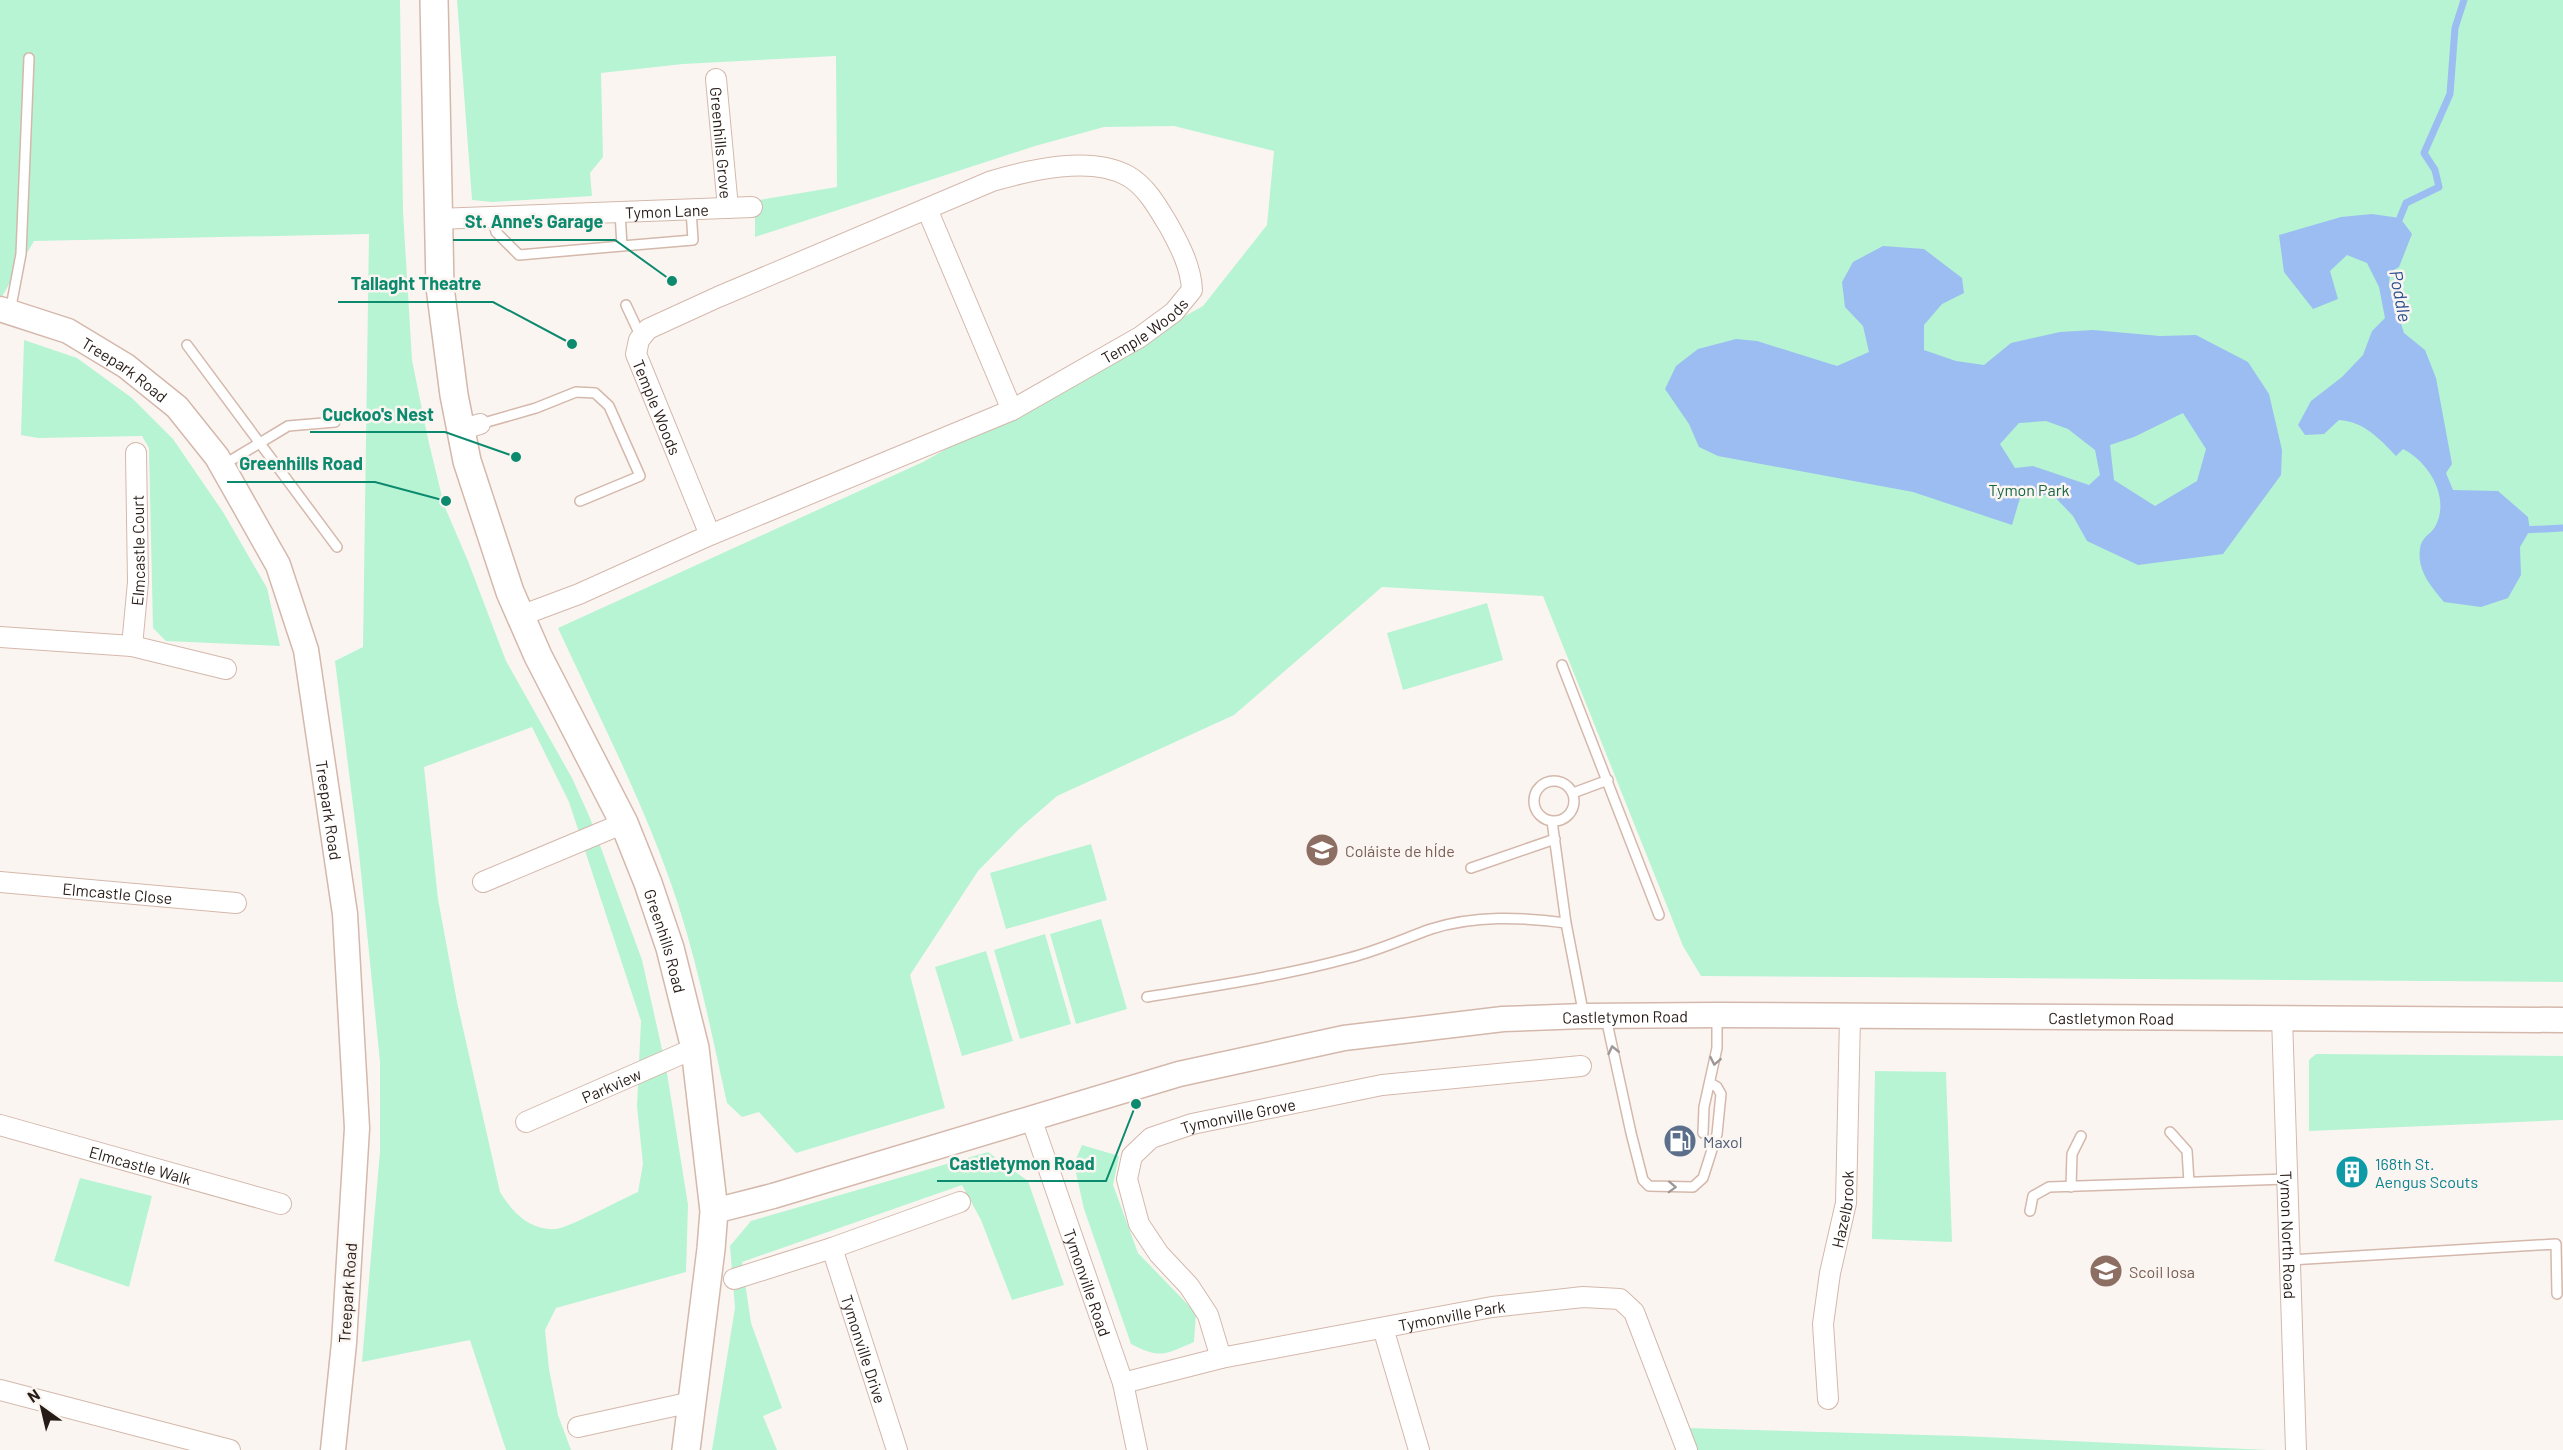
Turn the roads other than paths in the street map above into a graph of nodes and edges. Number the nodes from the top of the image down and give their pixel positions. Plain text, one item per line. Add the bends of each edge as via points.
1 (434, 0) edge
2 (29, 58) dead end
3 (716, 79) dead end
4 (752, 207) dead end
5 (728, 208) junction
6 (927, 209) junction
7 (692, 210) junction
8 (620, 212) junction
9 (492, 217) junction
10 (437, 219) junction
11 (622, 246) junction
12 (626, 305) dead end
13 (5, 310) edge
14 (641, 337) junction
15 (187, 345) dead end
16 (1012, 410) junction
17 (335, 422) dead end
18 (470, 427) junction
19 (260, 443) junction
20 (136, 453) dead end
21 (222, 465) junction
22 (580, 501) dead end
23 (710, 535) junction
24 (338, 547) dead end
25 (520, 616) junction
26 (0, 637) edge
27 (132, 646) junction
28 (1562, 666) dead end
29 (226, 669) dead end
30 (1608, 780) junction
31 (1573, 793) junction
32 (1552, 821) junction
33 (624, 823) junction
34 (1555, 840) junction
35 (1472, 868) dead end
36 (0, 882) edge
37 (483, 882) dead end
38 (236, 903) dead end
39 (1659, 915) dead end
40 (1566, 923) junction
41 (1147, 997) dead end
42 (1717, 1015) junction
43 (1595, 1016) junction
44 (1850, 1017) junction
45 (2282, 1017) junction
46 (2563, 1020) edge
47 (696, 1048) junction
48 (1581, 1066) dead end
49 (1710, 1083) junction
50 (1031, 1118) junction
51 (525, 1122) dead end
52 (0, 1125) edge
53 (2170, 1131) dead end
54 (1703, 1133) dead end
55 (2081, 1136) dead end
56 (2287, 1179) junction
57 (2189, 1182) junction
58 (2071, 1187) junction
59 (960, 1202) dead end
60 (281, 1204) dead end
61 (714, 1211) junction
62 (2030, 1211) dead end
63 (832, 1248) junction
64 (2290, 1260) junction
65 (734, 1279) dead end
66 (2557, 1294) dead end
67 (1383, 1328) junction
68 (1221, 1358) junction
69 (1123, 1383) junction
70 (0, 1390) edge
71 (1828, 1399) dead end
72 (692, 1402) junction
73 (578, 1427) dead end
74 (230, 1450) edge
75 (333, 1450) edge
76 (686, 1450) edge
77 (897, 1450) edge
78 (1137, 1450) edge
79 (1419, 1450) edge
80 (1687, 1450) edge
81 (2296, 1450) edge

1 - 10 main road, Greenhills Road
2 - 13 lane via 21,254
3 - 5 street, Greenhills Grove
4 - 5 street, Tymon Lane
5 - 7 street, Tymon Lane
6 - 14 street, Temple Woods via 718,297 648,329
6 - 16 street
6 - 16 street, Temple Woods via 1020,173 1055,167 1104,168 1128,176 1143,188 1177,241 1192,290 1183,302 1140,337
7 - 8 street, Tymon Lane
7 - 11 lane via 693,240
8 - 9 street, Tymon Lane
8 - 11 lane
9 - 10 street, Tymon Lane
9 - 11 lane via 496,232 519,255
10 - 18 main road, Greenhills Road via 440,287
12 - 14 lane
13 - 21 street, Treepark Road via 68,331 126,366 177,407
14 - 23 street, Temple Woods via 638,360
15 - 19 lane
16 - 23 street, Temple Woods
17 - 19 lane via 288,426
18 - 22 lane via 576,392 594,393 609,406 640,476
18 - 25 main road, Greenhills Road via 467,461 495,553
19 - 21 lane
19 - 24 lane
20 - 27 street, Elmcastle Court via 138,582
21 - 75 street, Treepark Road via 278,565 306,650 345,914 357,1128
23 - 25 street, Temple Woods
25 - 33 main road, Greenhills Road
26 - 27 street
27 - 29 street
28 - 30 lane
30 - 31 lane
30 - 39 lane
31 - 32 lane via 1567,816
31 - 32 lane via 1554,780 1540,786 1533,799 1534,807 1544,819
32 - 34 lane
33 - 37 street
33 - 47 main road, Greenhills Road via 670,948
34 - 35 lane
34 - 40 lane
36 - 38 street, Elmcastle Close
40 - 41 lane via 1528,918 1456,923 1349,958
40 - 43 lane
42 - 43 street, Castletymon Road
42 - 44 street, Castletymon Road
42 -> 49 lane via 1717,1048
43 - 49 lane via 1649,1186 1693,1187 1703,1178 1717,1134 1721,1094
43 - 50 street, Castletymon Road via 1503,1019 1344,1038 1179,1074
44 - 45 street, Castletymon Road
44 - 71 street, Hazelbrook via 1846,1203 1823,1324
45 - 46 street, Castletymon Road
45 - 56 street, Tymon North Road
47 - 51 street, Parkview
47 - 61 main road, Greenhills Road
48 - 68 street, Tymonville Grove via 1382,1085 1192,1124 1151,1137 1132,1156 1127,1179 1139,1224 1208,1315
49 - 54 lane
50 - 61 street, Castletymon Road
50 - 69 street, Tymonville Road
52 - 60 street, Elmcastle Walk
53 - 57 lane via 2187,1151
55 - 58 lane via 2072,1154
56 - 57 lane
56 - 64 street, Tymon North Road
57 - 58 lane
58 - 62 lane via 2049,1187 2033,1196
59 - 63 street
61 - 72 main road, Greenhills Road
63 - 65 street
63 - 77 street, Tymonville Drive
64 - 66 lane via 2556,1244
64 - 81 street, Tymon North Road
67 - 68 street, Tymonville Park
67 - 79 street
67 - 80 street, Tymonville Park via 1492,1307 1583,1297 1620,1299 1634,1312
68 - 69 street, Tymonville Park
69 - 78 street, Tymonville Road
70 - 74 street
72 - 73 street
72 - 76 main road, Greenhills Road

